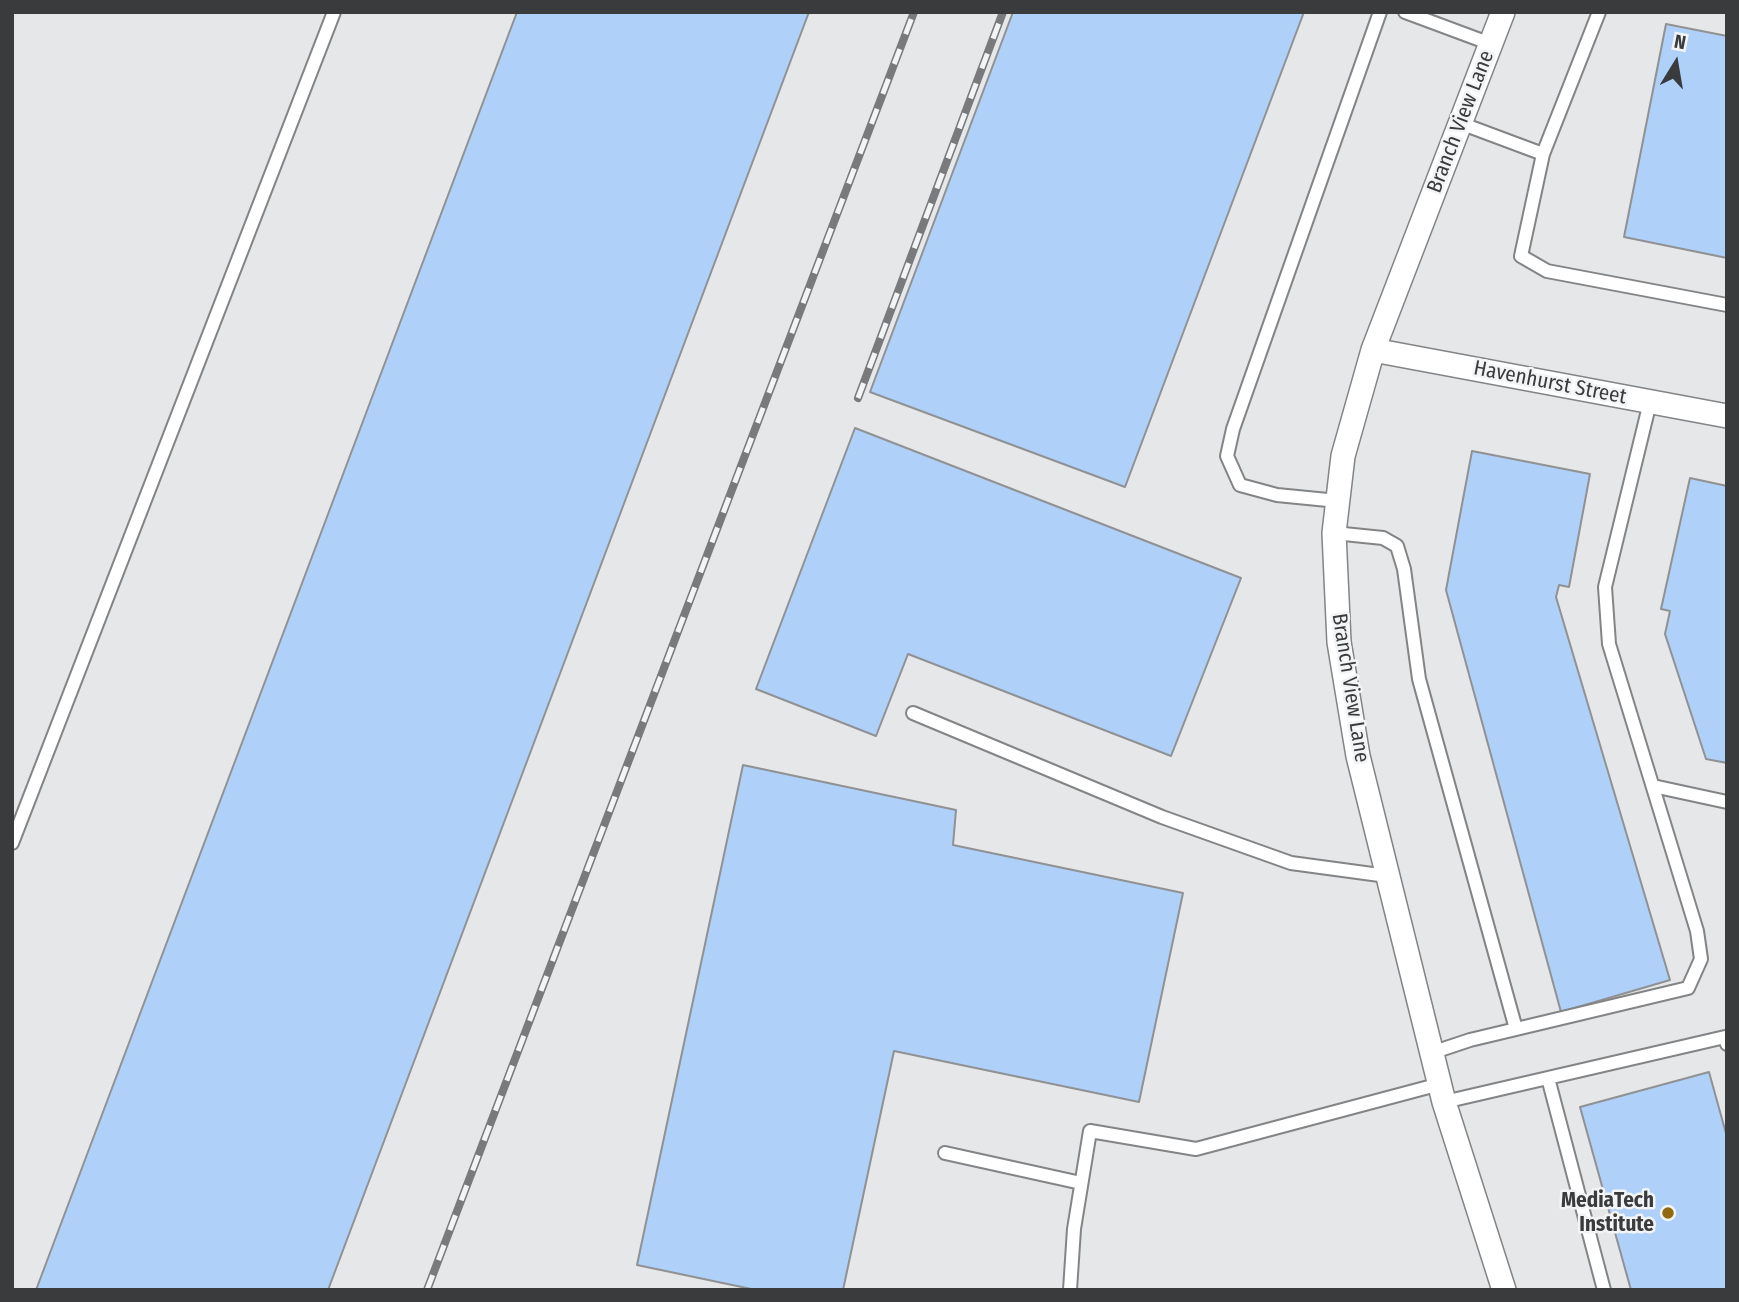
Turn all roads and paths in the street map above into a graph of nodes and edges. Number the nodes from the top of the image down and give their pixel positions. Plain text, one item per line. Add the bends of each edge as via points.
1 (334, 12) edge
2 (1380, 12) edge
3 (1405, 12) edge
4 (1503, 12) edge
5 (1599, 12) edge
6 (1491, 44) junction
7 (1460, 123) junction
8 (1543, 154) junction
9 (1727, 305) edge
10 (1373, 350) junction
11 (1650, 402) junction
12 (1727, 416) edge
13 (1338, 501) junction
14 (1334, 533) junction
15 (913, 713) dead end
16 (1653, 786) junction
17 (1727, 802) edge
18 (12, 843) edge
19 (1387, 876) junction
20 (1516, 1029) junction
21 (1727, 1044) edge
22 (1432, 1054) junction
23 (1548, 1078) junction
24 (1442, 1093) junction
25 (945, 1153) dead end
26 (1081, 1183) junction
27 (1070, 1290) edge
28 (1504, 1290) edge
29 (1604, 1290) edge

1 - 18 lane
2 - 13 lane via 1227,456 1240,485 1277,495
3 - 6 lane
4 - 6 street, Branch View Lane
5 - 8 lane
6 - 7 street, Branch View Lane
7 - 8 lane
7 - 10 street, Branch View Lane
8 - 9 lane via 1521,256 1547,271
10 - 11 street, Havenhurst Street
10 - 13 street, Branch View Lane via 1343,456
11 - 12 street, Havenhurst Street
11 - 16 lane via 1605,587 1609,644
13 - 14 street, Branch View Lane
14 - 19 street, Branch View Lane via 1339,642 1358,756
14 - 20 lane via 1383,538 1397,546 1419,679
15 - 19 lane via 1162,817 1291,863
16 - 17 lane
16 - 20 lane via 1697,931 1701,958 1688,988
19 - 22 street, Branch View Lane
20 - 22 lane
21 - 23 lane via 1724,1037
22 - 24 street, Branch View Lane
23 - 24 lane
23 - 29 lane
24 - 26 lane via 1196,1149 1090,1131
24 - 28 street, Branch View Lane
25 - 26 lane
26 - 27 lane

